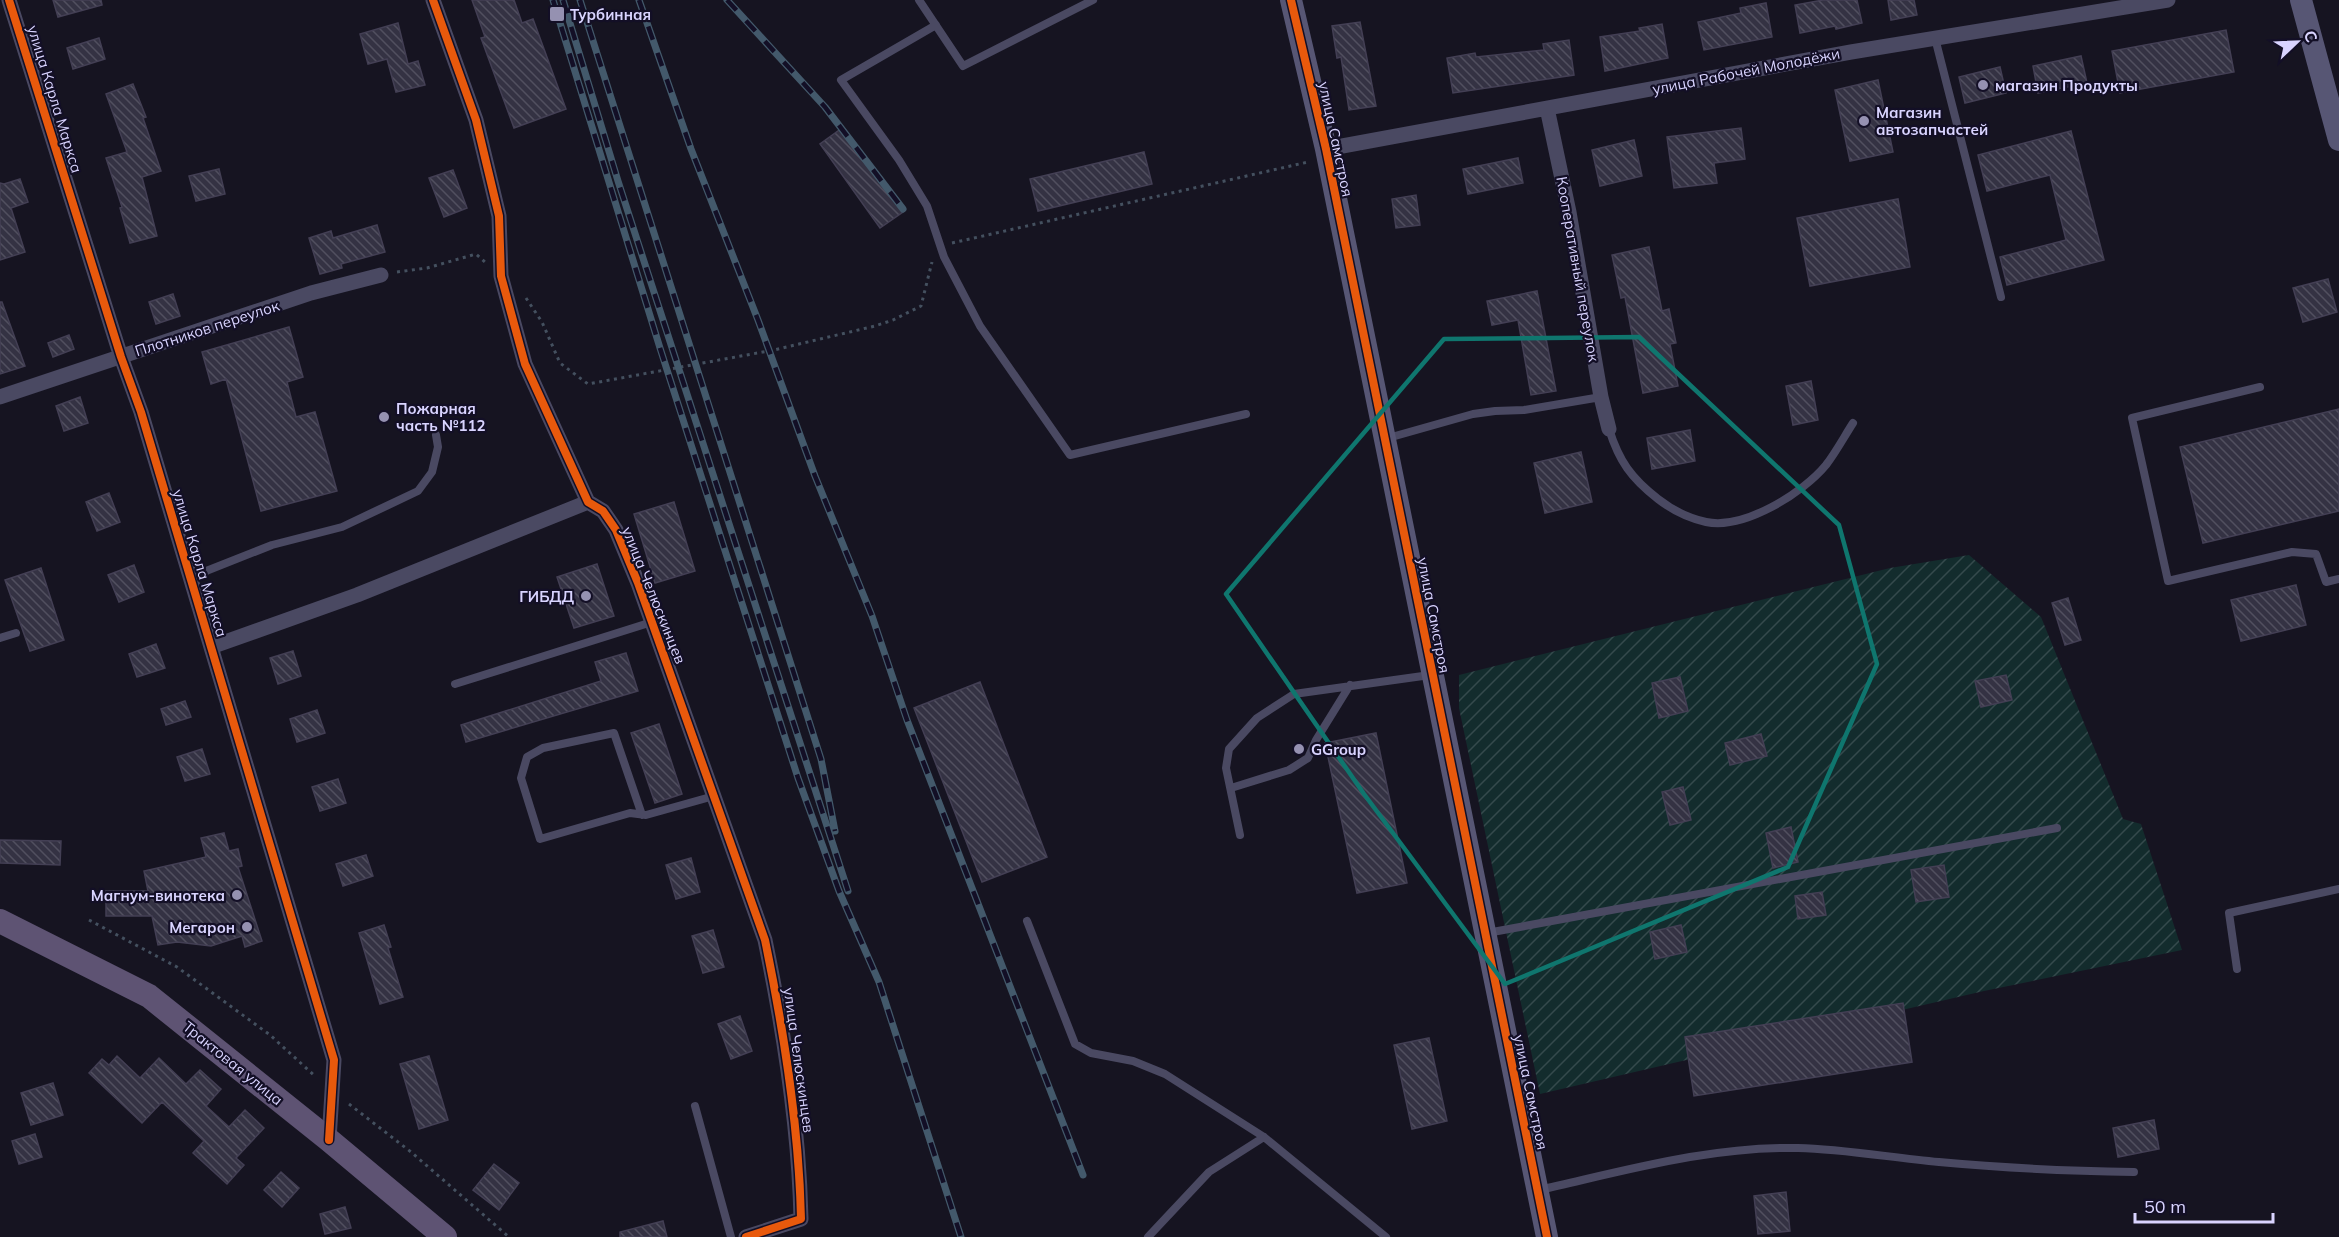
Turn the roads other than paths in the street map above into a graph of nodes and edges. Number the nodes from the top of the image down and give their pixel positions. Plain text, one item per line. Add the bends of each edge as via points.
1 (9, 0) edge
2 (433, 0) edge
3 (919, 0) edge
4 (1093, 0) edge
5 (1291, 0) edge
6 (2168, 0) edge
7 (2301, 0) edge
8 (936, 26) junction
9 (1935, 38) junction
10 (1547, 108) junction
11 (2339, 140) edge
12 (1321, 155) junction
13 (381, 275) road end
14 (2001, 297) dead end
15 (121, 357) junction
16 (2260, 387) dead end
17 (0, 397) edge
18 (1601, 397) junction
19 (1246, 414) dead end
20 (1853, 423) dead end
21 (1608, 429) joint
22 (436, 435) dead end
23 (1384, 439) junction
24 (588, 502) junction
25 (191, 577) junction
26 (2339, 579) edge
27 (652, 622) junction
28 (16, 633) dead end
29 (0, 638) edge
30 (211, 647) junction
31 (1432, 675) junction
32 (455, 684) dead end
33 (1350, 685) junction
34 (1231, 788) junction
35 (715, 795) junction
36 (642, 815) junction
37 (2057, 828) dead end
38 (1240, 835) dead end
39 (2339, 889) edge
40 (0, 921) edge
41 (1028, 921) dead end
42 (1485, 933) junction
43 (2237, 969) dead end
44 (695, 1106) dead end
45 (1264, 1137) junction
46 (329, 1140) junction
47 (2134, 1172) dead end
48 (1537, 1191) junction
49 (445, 1237) edge
50 (731, 1237) edge
51 (746, 1237) edge
52 (1148, 1237) edge
53 (1386, 1237) edge
54 (1547, 1237) edge

1 - 15 street, улица Карла Маркса
2 - 24 street, улица Челюскинцев via 476,120 499,216 501,276 525,364
3 - 8 lane
4 - 8 lane via 963,66
5 - 12 street, улица Самстроя
6 - 9 street, улица Рабочей Молодёжи
7 - 11 street
8 - 19 lane via 841,80 927,206 941,247 980,326 1070,455
9 - 10 street, улица Рабочей Молодёжи
9 - 14 lane
10 - 12 street, улица Рабочей Молодёжи
10 - 18 street, Кооперативный переулок
12 - 23 street, улица Самстроя
13 - 15 street, Плотников переулок via 311,293
15 - 17 street, Плотников переулок
15 - 25 street, улица Карла Маркса
16 - 26 lane via 2132,418 2168,580 2292,552 2316,554 2326,582
18 - 21 street, Кооперативный переулок
18 - 23 lane via 1473,414
20 - 21 lane via 1825,466 1792,495 1748,519 1708,523 1673,510 1640,484 1617,454
22 - 25 lane via 438,447 432,472 418,491 342,527 272,545
23 - 31 street, улица Самстроя
24 - 27 street, улица Челюскинцев via 603,511 616,530
24 - 30 street via 357,595
25 - 30 street, улица Карла Маркса
27 - 32 lane
27 - 35 street, улица Челюскинцев
28 - 29 lane
30 - 46 street, улица Карла Маркса via 334,1060
31 - 33 lane
31 - 42 street, улица Самстроя
33 - 34 lane via 1308,758 1289,770
33 - 34 lane via 1294,694 1257,718 1229,749 1226,768
34 - 38 lane
35 - 36 lane
35 - 51 street, улица Челюскинцев via 765,940 793,1095 800,1172 801,1219
36 - 36 lane via 630,813 540,838 521,778 527,757 543,748 614,733
37 - 42 lane
39 - 43 lane via 2229,913
40 - 46 main road, Трактовая улица via 149,996
41 - 45 lane via 1075,1044 1091,1053 1133,1061 1165,1074
42 - 48 street, улица Самстроя
44 - 50 lane
45 - 52 lane via 1209,1172
45 - 53 lane
46 - 49 main road, Трактовая улица
47 - 48 lane via 2023,1169 1799,1148 1726,1151
48 - 54 street, улица Самстроя

